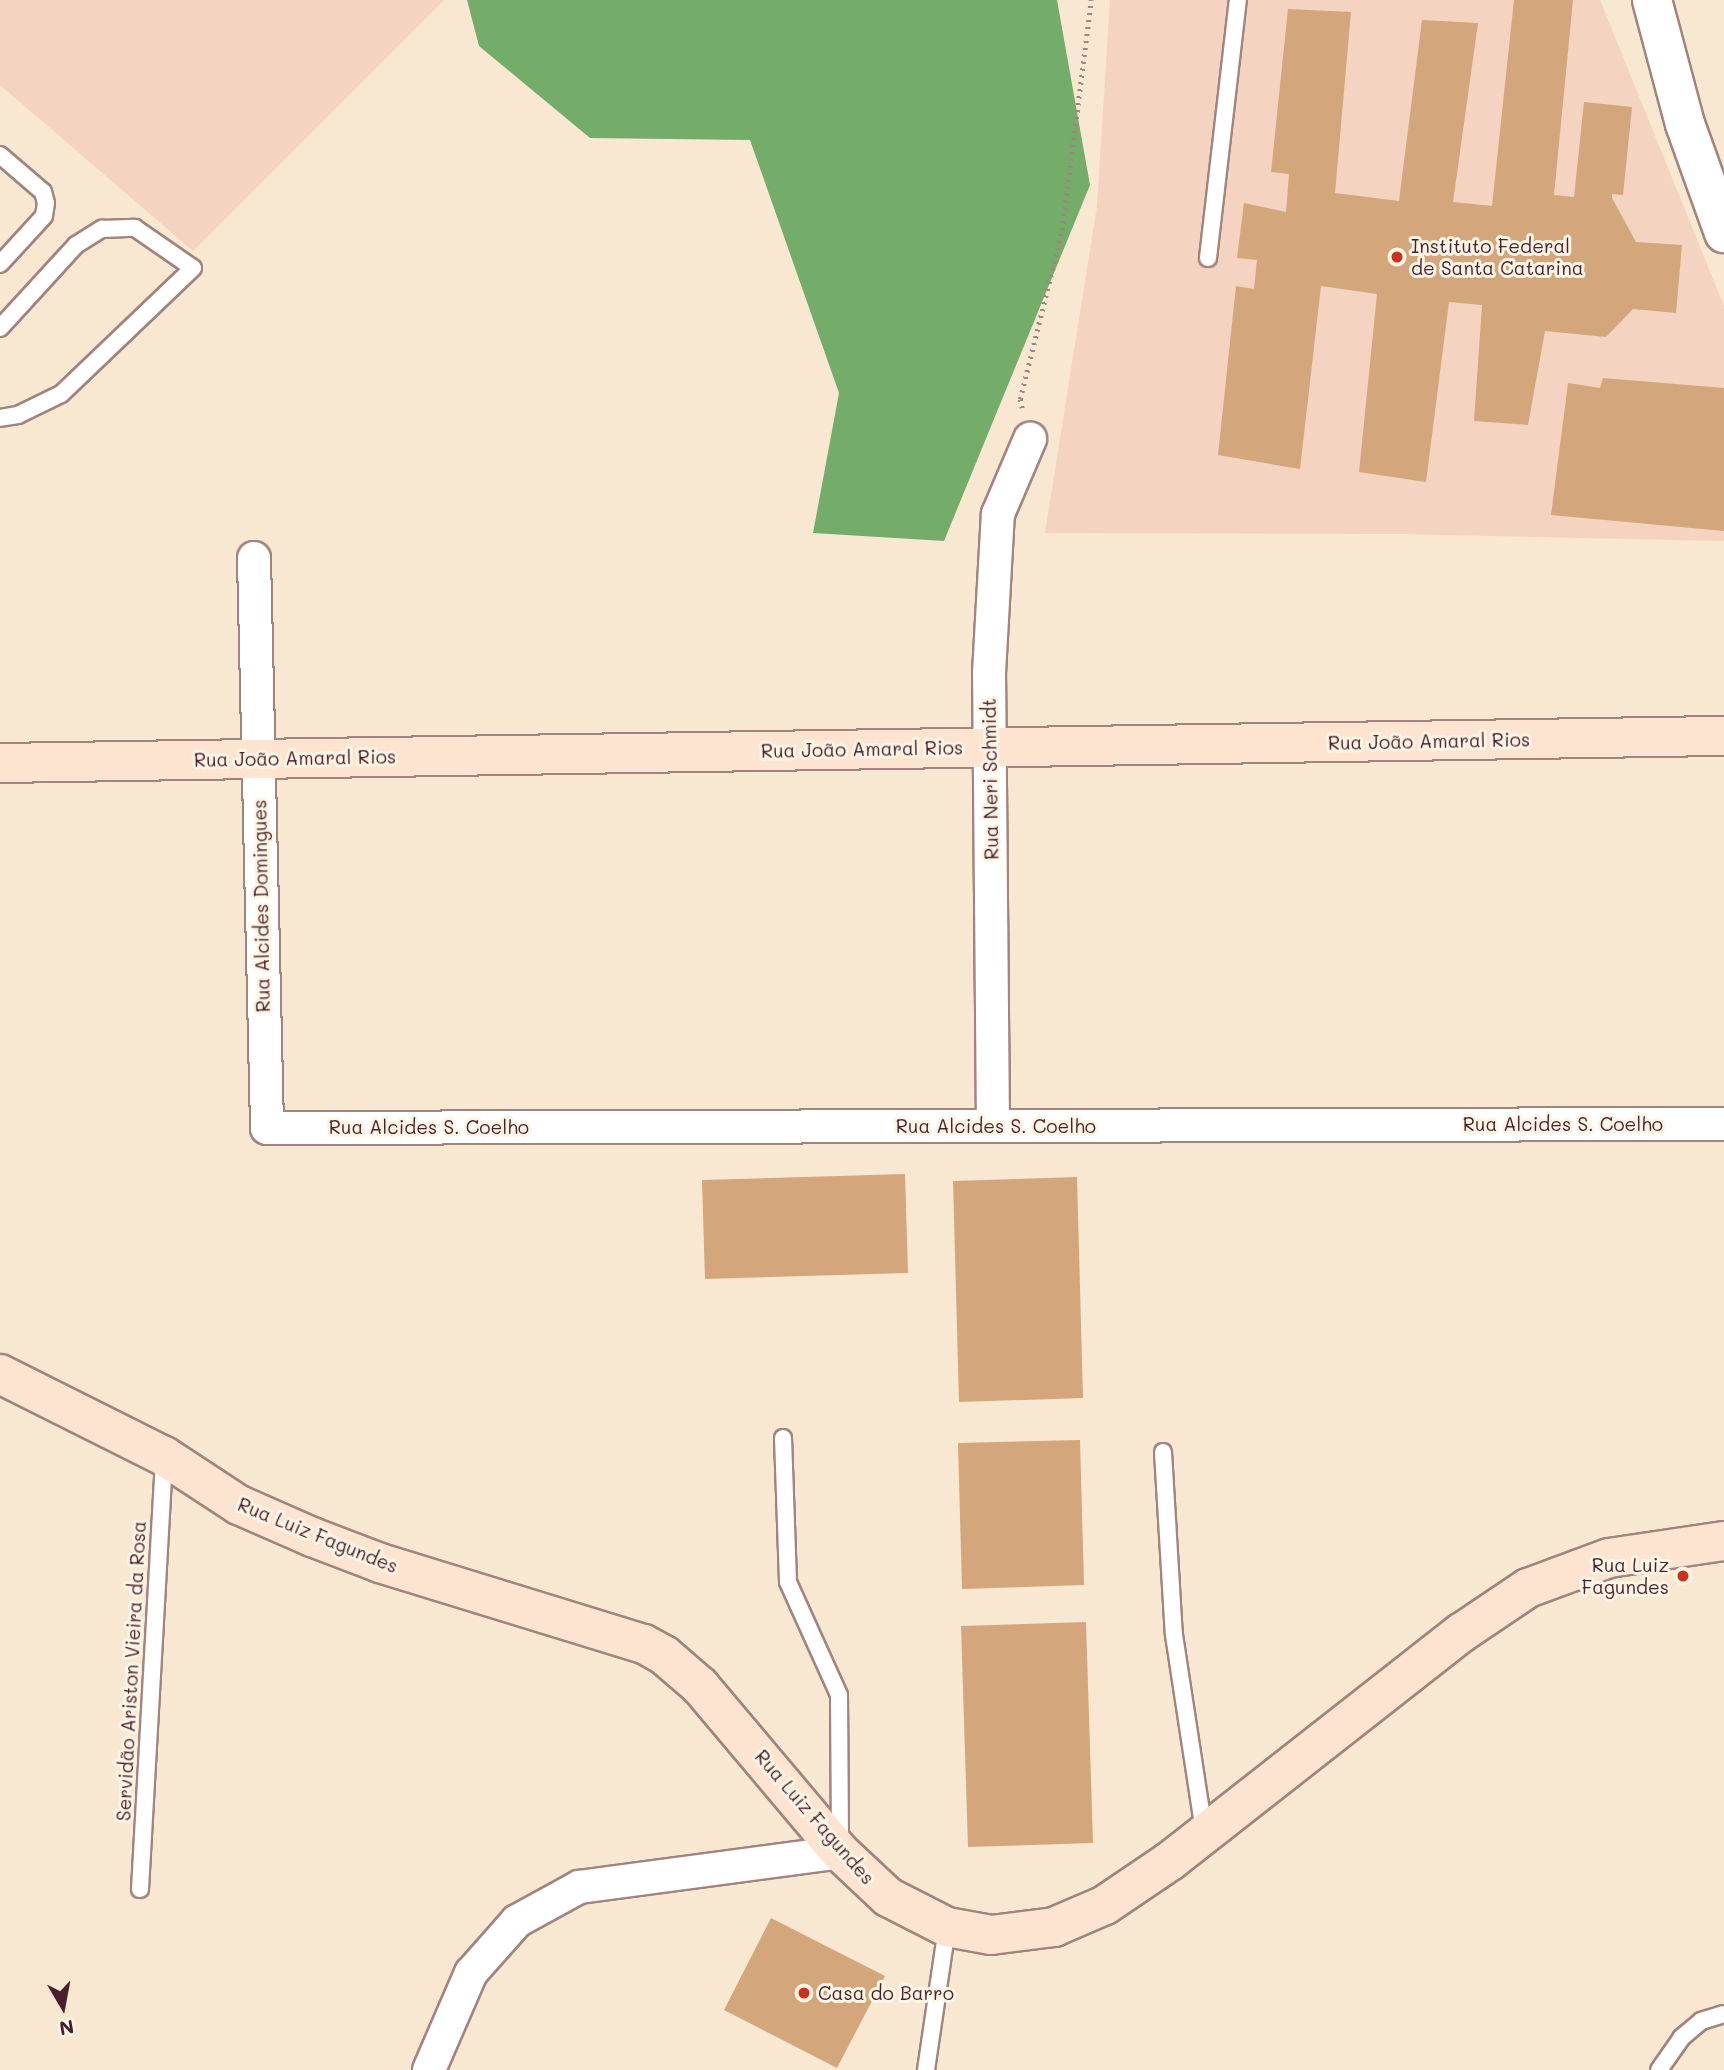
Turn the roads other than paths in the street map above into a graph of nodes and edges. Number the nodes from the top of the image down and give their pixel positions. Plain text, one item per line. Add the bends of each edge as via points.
1 (1238, 0) edge
2 (1652, 0) edge
3 (0, 155) edge
4 (1724, 233) edge
5 (1208, 258) dead end
6 (0, 264) edge
7 (0, 328) edge
8 (0, 418) edge
9 (1030, 439) road end
10 (254, 558) dead end
11 (1724, 736) edge
12 (990, 748) junction
13 (258, 759) junction
14 (0, 763) edge
15 (1724, 1124) edge
16 (993, 1126) junction
17 (267, 1128) joint
18 (0, 1374) edge
19 (782, 1438) dead end
20 (1163, 1452) dead end
21 (164, 1456) junction
22 (1724, 1541) edge
23 (1204, 1834) junction
24 (840, 1852) junction
25 (140, 1889) dead end
26 (947, 1927) junction
27 (1724, 2014) edge
28 (429, 2070) edge
29 (926, 2070) edge
30 (1659, 2070) edge

1 - 5 lane
2 - 4 street via 1685,124
3 - 6 lane via 43,192 46,203 44,216
7 - 8 lane via 76,245 102,229 135,228 193,268 61,394 18,415
9 - 12 street, Rua Neri Schmidt via 998,514 989,673
10 - 13 street, Rua Alcides Domingues
11 - 12 main road, Rua João Amaral Rios
12 - 13 main road, Rua João Amaral Rios
12 - 16 street, Rua Neri Schmidt
13 - 14 main road, Rua João Amaral Rios
13 - 17 street, Rua Alcides Domingues
15 - 16 street, Rua Alcides S. Coelho
16 - 17 street, Rua Alcides S. Coelho
18 - 21 main road, Rua Luiz Fagundes
19 - 24 lane via 788,1582 839,1695
20 - 23 lane via 1174,1635
21 - 24 main road, Rua Luiz Fagundes via 239,1505 312,1537 380,1563 644,1644 664,1655 724,1713
21 - 25 lane, Servidão Ariston Vieira da Rosa
22 - 23 main road, Rua Luiz Fagundes via 1609,1558 1528,1588 1461,1633
23 - 26 main road, Rua Luiz Fagundes via 1132,1888 1080,1918 1054,1927 991,1935
24 - 26 main road, Rua Luiz Fagundes via 888,1897
24 - 28 street via 579,1887 517,1921 471,1973
26 - 29 lane
27 - 30 lane via 1701,2021 1681,2038

